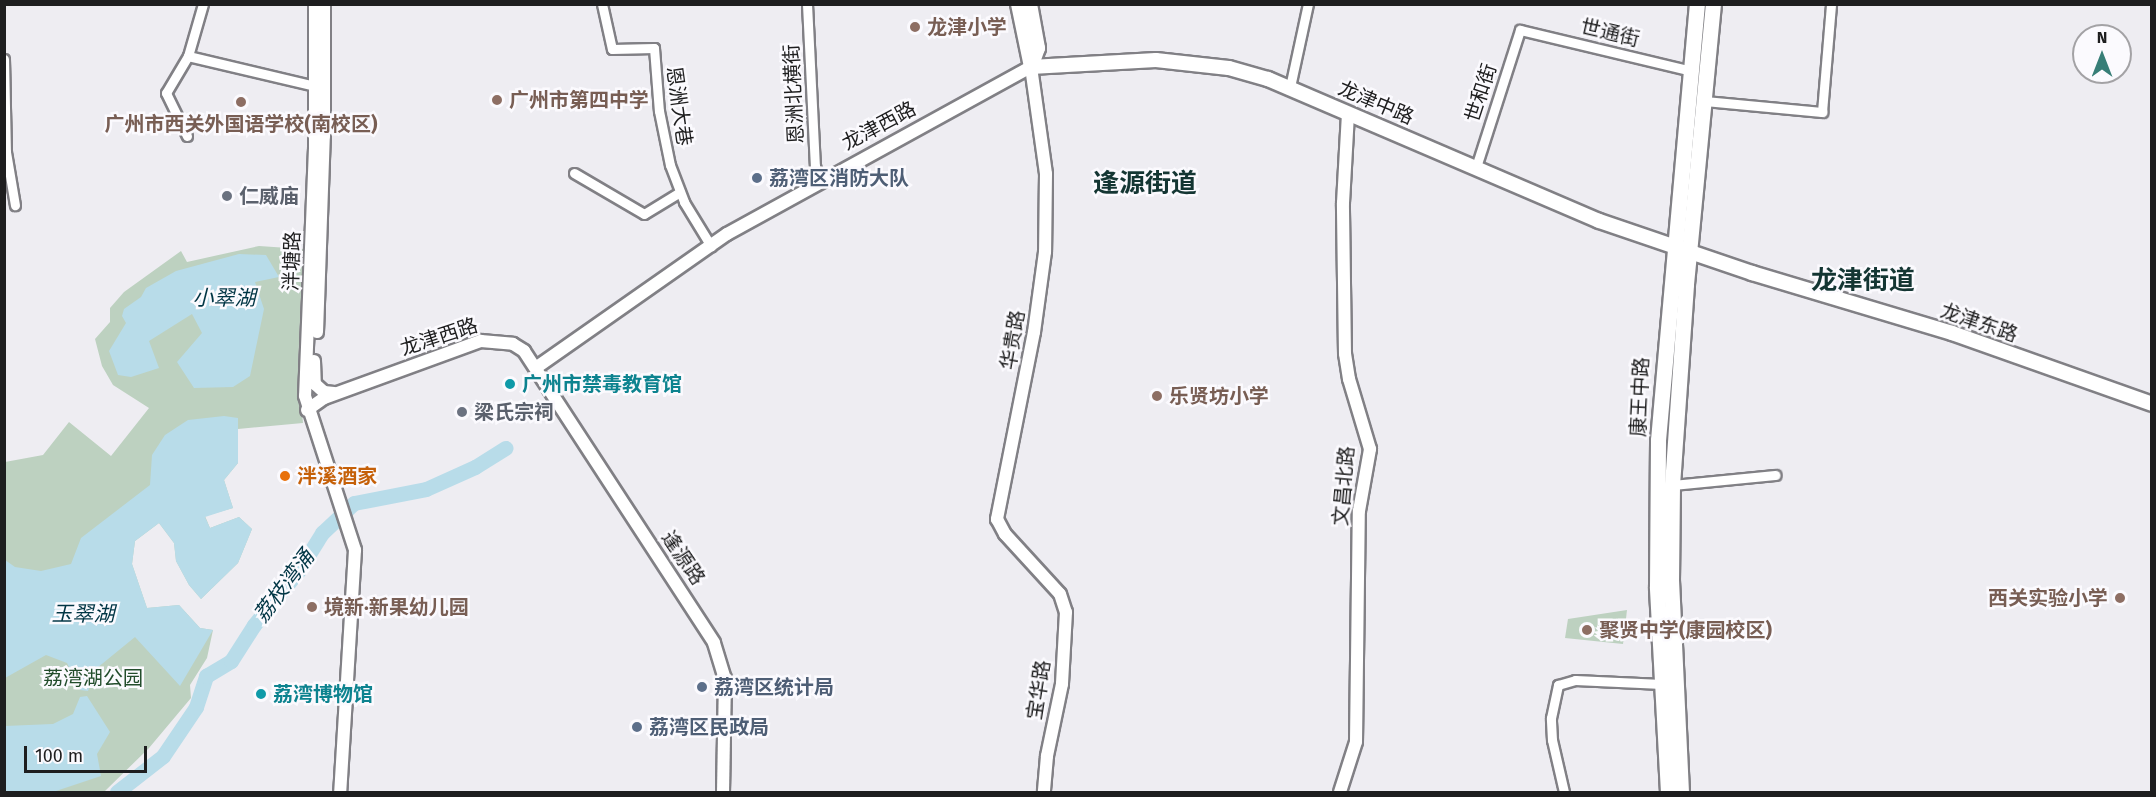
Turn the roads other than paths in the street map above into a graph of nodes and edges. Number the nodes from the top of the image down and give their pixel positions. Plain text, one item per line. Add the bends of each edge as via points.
1 (203, 4) edge
2 (315, 4) edge
3 (324, 4) edge
4 (602, 4) edge
5 (807, 4) edge
6 (1018, 4) edge
7 (1030, 4) edge
8 (1308, 4) edge
9 (1697, 4) edge
10 (1713, 4) edge
11 (1831, 4) edge
12 (1520, 30) joint
13 (188, 56) junction
14 (4, 59) edge
15 (1031, 67) junction
16 (1692, 71) junction
17 (315, 86) junction
18 (1290, 87) junction
19 (1704, 101) junction
20 (1348, 113) junction
21 (187, 136) dead end
22 (1476, 167) junction
23 (574, 173) dead end
24 (820, 180) junction
25 (680, 192) junction
26 (15, 205) dead end
27 (711, 246) junction
28 (1674, 248) junction
29 (1690, 253) junction
30 (537, 367) junction
31 (313, 377) junction
32 (338, 393) junction
33 (2151, 404) edge
34 (310, 412) junction
35 (1776, 475) dead end
36 (1672, 485) junction
37 (1060, 594) joint
38 (1662, 684) junction
39 (340, 792) edge
40 (723, 792) edge
41 (1044, 792) edge
42 (1340, 792) edge
43 (1564, 792) edge
44 (1668, 792) edge
45 (1681, 792) edge

1 - 13 street
2 - 17 street, 泮塘路
3 - 31 street via 324,159
4 - 25 street, 恩洲大巷 via 612,49 654,48 659,111
5 - 24 street, 恩洲北横街 via 815,166
6 - 15 main road
7 - 15 main road via 1038,48
8 - 18 street
9 - 16 main road, 康王中路
10 - 19 main road, 康王中路
11 - 19 street via 1822,112
12 - 16 street, 世通街
12 - 22 street, 世和街
13 - 17 street
13 - 21 street via 165,93
14 - 26 street via 6,152
15 - 18 main road, 龙津中路 via 1113,60 1190,62 1245,72
15 - 24 street, 龙津西路
15 - 37 street, 华贵路 via 1046,174 1044,252 1034,332 997,519 1005,534
16 - 28 main road, 康王中路
17 - 34 street, 泮塘路 via 305,387
18 - 20 main road, 龙津中路
19 - 29 main road, 康王中路
20 - 22 main road, 龙津中路
20 - 42 street, 文昌北路 via 1342,203 1345,354 1348,379 1370,448 1359,511 1356,742
22 - 28 main road, 龙津中路 via 1599,222
23 - 25 street via 644,214
24 - 27 street, 龙津西路
25 - 27 street, 恩洲大巷
27 - 30 street, 龙津西路
28 - 29 main road, 龙津中路
28 - 38 main road, 康王中路 via 1662,371 1657,482
29 - 33 main road, 龙津东路 via 1952,333
29 - 36 main road, 康王中路
30 - 32 street, 龙津西路 via 513,344 481,341
30 - 40 street, 逢源路 via 714,643 725,678
31 - 32 street via 324,392
31 - 34 street
32 - 34 street, 龙津西路
34 - 39 street via 351,540 355,584
35 - 36 street
36 - 45 main road, 康王中路 via 1671,571
37 - 41 street, 宝华路 via 1066,612 1064,663
38 - 43 street via 1575,680 1558,685 1551,717 1552,740
38 - 44 main road, 康王中路

